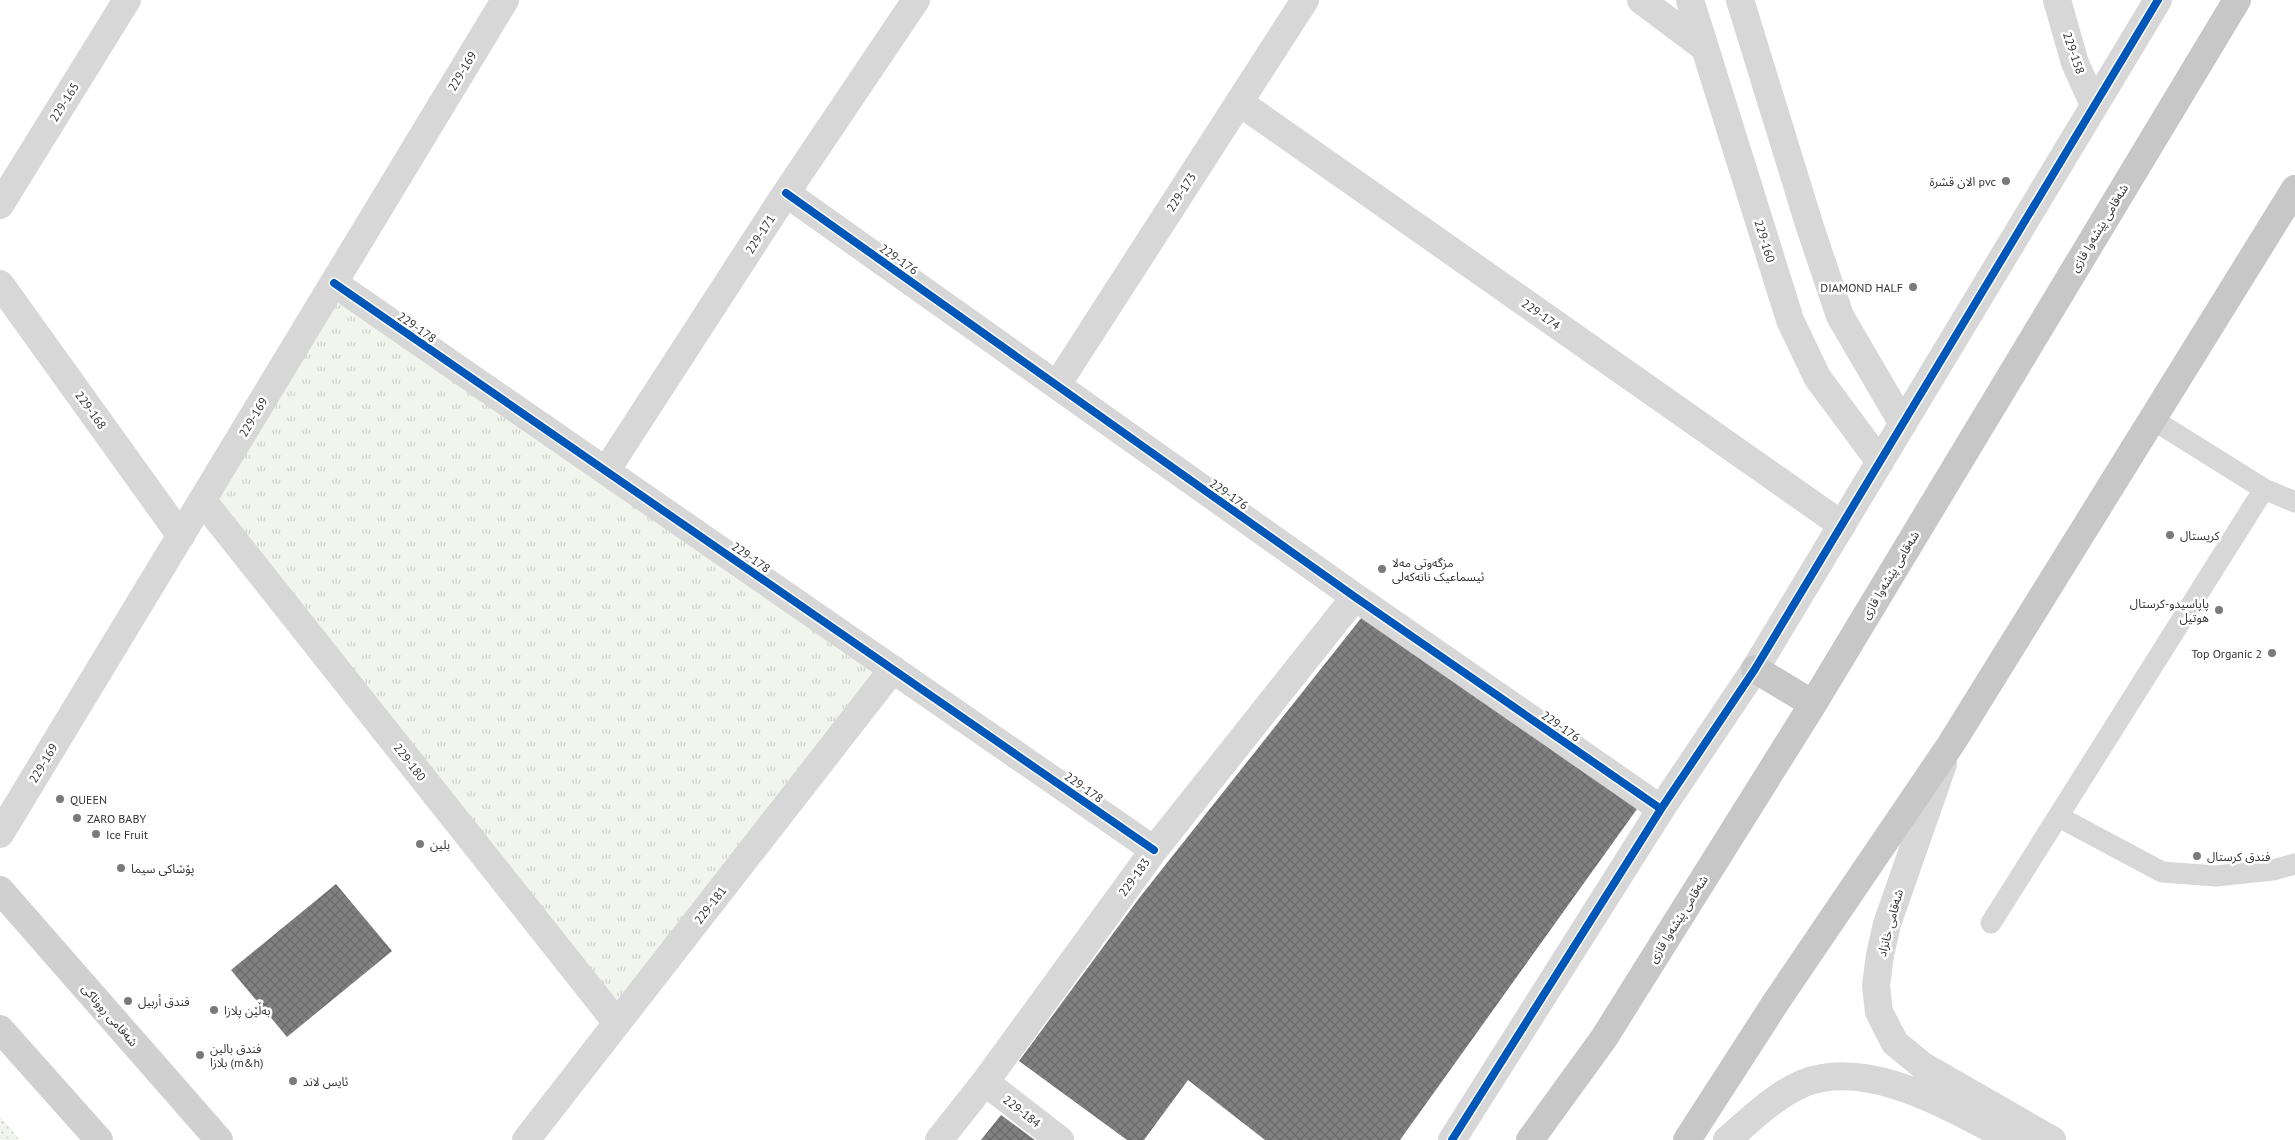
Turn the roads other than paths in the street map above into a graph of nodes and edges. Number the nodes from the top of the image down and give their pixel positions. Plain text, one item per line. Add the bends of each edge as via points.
1 (127, 0) edge
2 (505, 0) edge
3 (916, 0) edge
4 (1305, 0) edge
5 (1641, 0) edge
6 (1690, 0) edge
7 (1740, 0) edge
8 (2057, 0) edge
9 (2158, 0) edge
10 (2237, 0) edge
11 (1705, 48) junction
12 (1239, 102) junction
13 (2094, 105) junction
14 (2295, 189) edge
15 (786, 193) junction
16 (0, 205) edge
17 (334, 283) junction
18 (0, 284) edge
19 (1057, 385) junction
20 (2152, 419) junction
21 (1903, 424) junction
22 (1880, 462) junction
23 (606, 471) junction
24 (2264, 489) junction
25 (202, 501) junction
26 (2295, 502) edge
27 (1842, 525) junction
28 (181, 536) junction
29 (1355, 597) junction
30 (893, 669) junction
31 (1755, 669) junction
32 (1814, 704) junction
33 (1951, 744) junction
34 (1661, 808) junction
35 (2059, 816) junction
36 (0, 834) edge
37 (1154, 850) junction
38 (2295, 864) edge
39 (0, 890) edge
40 (1991, 923) dead end
41 (617, 1023) junction
42 (0, 1029) edge
43 (985, 1082) junction
44 (99, 1140) edge
45 (219, 1140) edge
46 (526, 1140) edge
47 (940, 1140) edge
48 (1060, 1140) edge
49 (1452, 1140) edge
50 (1530, 1140) edge
51 (1687, 1140) edge
52 (1727, 1140) edge
53 (2013, 1140) edge
54 (2052, 1140) edge

1 - 16 street, 229-165
2 - 17 street, 229-169
3 - 15 street, 229-171
4 - 12 street, 229-173
5 - 11 street
6 - 11 street, 229-160
7 - 21 street via 1840,316
8 - 13 street, 229-158 via 2075,62
9 - 13 street
10 - 32 highway, شەقامی پێشەوا قازی
11 - 22 street, 229-160 via 1790,320 1817,377
12 - 19 street, 229-173
12 - 27 street, 229-174
13 - 21 street
14 - 20 highway
15 - 19 street, 229-176
15 - 23 street, 229-171
17 - 23 street, 229-178
17 - 25 street, 229-169
18 - 28 street, 229-168
19 - 29 street, 229-176
20 - 24 lane
20 - 33 highway
21 - 22 street
22 - 27 street
23 - 30 street, 229-178
24 - 26 lane
24 - 35 lane
25 - 28 street, 229-169
25 - 41 street, 229-180
27 - 31 street
28 - 36 street, 229-169
29 - 34 street, 229-176
29 - 37 street, 229-183
30 - 37 street, 229-178
30 - 41 street, 229-181
31 - 32 highway
31 - 34 street
32 - 50 highway, شەقامی پێشەوا قازی via 1604,1038
33 - 51 highway
33 - 54 street, شەقامی خانزاد via 1887,924 1876,986 1878,1012 1895,1043 1923,1066
34 - 49 street
35 - 38 lane via 2162,872 2216,876 2273,870
35 - 40 lane
37 - 43 street, 229-183
39 - 45 main road, شەقامی ڕووناکی
41 - 46 street, 229-181
42 - 44 main road
43 - 47 street, 229-183
43 - 48 street, 229-184
52 - 53 street via 1777,1098 1804,1083 1860,1076 1928,1098

